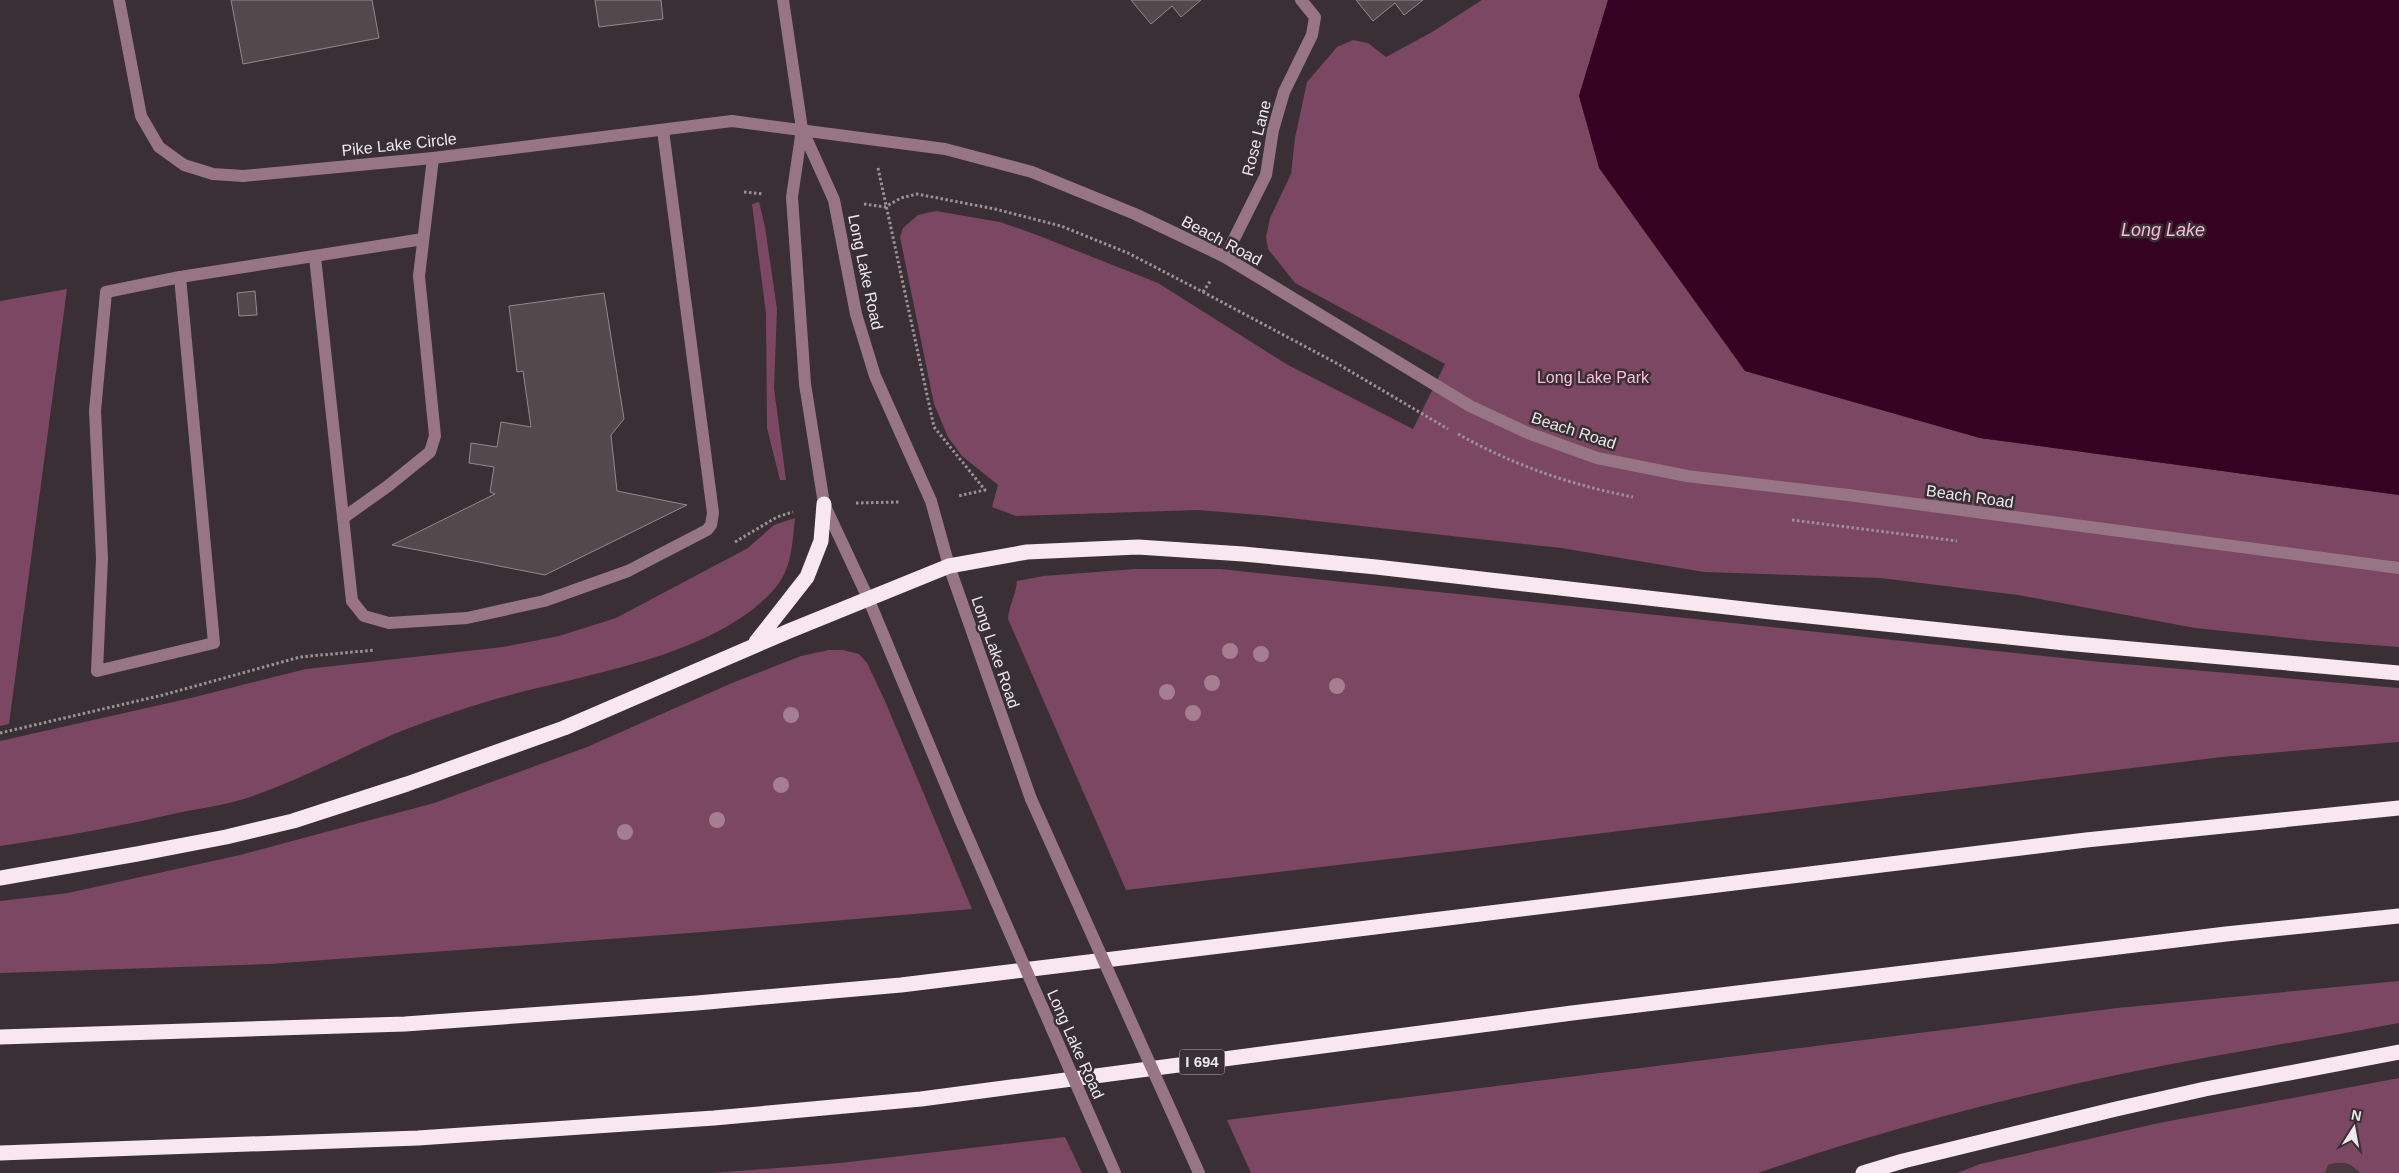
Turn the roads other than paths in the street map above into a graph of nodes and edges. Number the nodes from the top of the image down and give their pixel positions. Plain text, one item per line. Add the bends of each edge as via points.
1 (119, 0) edge
2 (783, 0) edge
3 (1301, 0) edge
4 (802, 129) junction
5 (663, 130) junction
6 (433, 158) junction
7 (423, 239) junction
8 (315, 257) junction
9 (1225, 257) junction
10 (180, 277) junction
11 (824, 504) junction
12 (344, 518) junction
13 (949, 566) junction
14 (2399, 568) edge
15 (868, 598) junction
16 (753, 646) junction
17 (2399, 673) edge
18 (2399, 808) edge
19 (0, 878) edge
20 (2399, 916) edge
21 (0, 1037) edge
22 (2399, 1052) edge
23 (0, 1153) edge
24 (1114, 1173) edge
25 (1199, 1173) edge
26 (1863, 1173) edge

1 - 6 street, Pike Lake Circle via 142,116 159,147 184,165 213,174 243,176
2 - 4 street, Long Lake Road
3 - 9 street, Rose Lane via 1315,17 1312,35 1284,92 1273,130 1266,175
4 - 5 street, Pike Lake Circle via 732,121
4 - 9 street, Beach Road via 945,149 1032,172 1135,214
4 - 11 street, Long Lake Road via 792,197 805,384
4 - 13 street, Long Lake Road via 834,200 856,314 875,376 931,501
5 - 6 street, Pike Lake Circle
5 - 12 street via 712,502 711,525 707,530 628,571 544,600 467,618 389,623 364,616 352,601
6 - 7 street
7 - 8 street
7 - 12 street via 419,276 436,436 430,452
8 - 10 street
8 - 12 street
9 - 14 street, Beach Road via 1470,406 1528,433 1597,458 1687,476
10 - 10 street via 214,643 97,671 102,558 95,411 106,292
11 - 15 street, Long Lake Road
11 - 16 highway via 821,541 808,577
13 - 15 highway
13 - 17 highway via 1027,552 1076,548 1138,547 1243,554 2006,636
13 - 25 street, Long Lake Road, bridge via 1030,799
15 - 16 highway
15 - 24 street, Long Lake Road, bridge
16 - 19 highway via 564,728 293,821 147,853
18 - 21 highway via 2086,840 900,985 405,1024
20 - 23 highway, I 694 via 1582,1012 911,1100 438,1137
22 - 26 highway via 2116,1109 1903,1160

